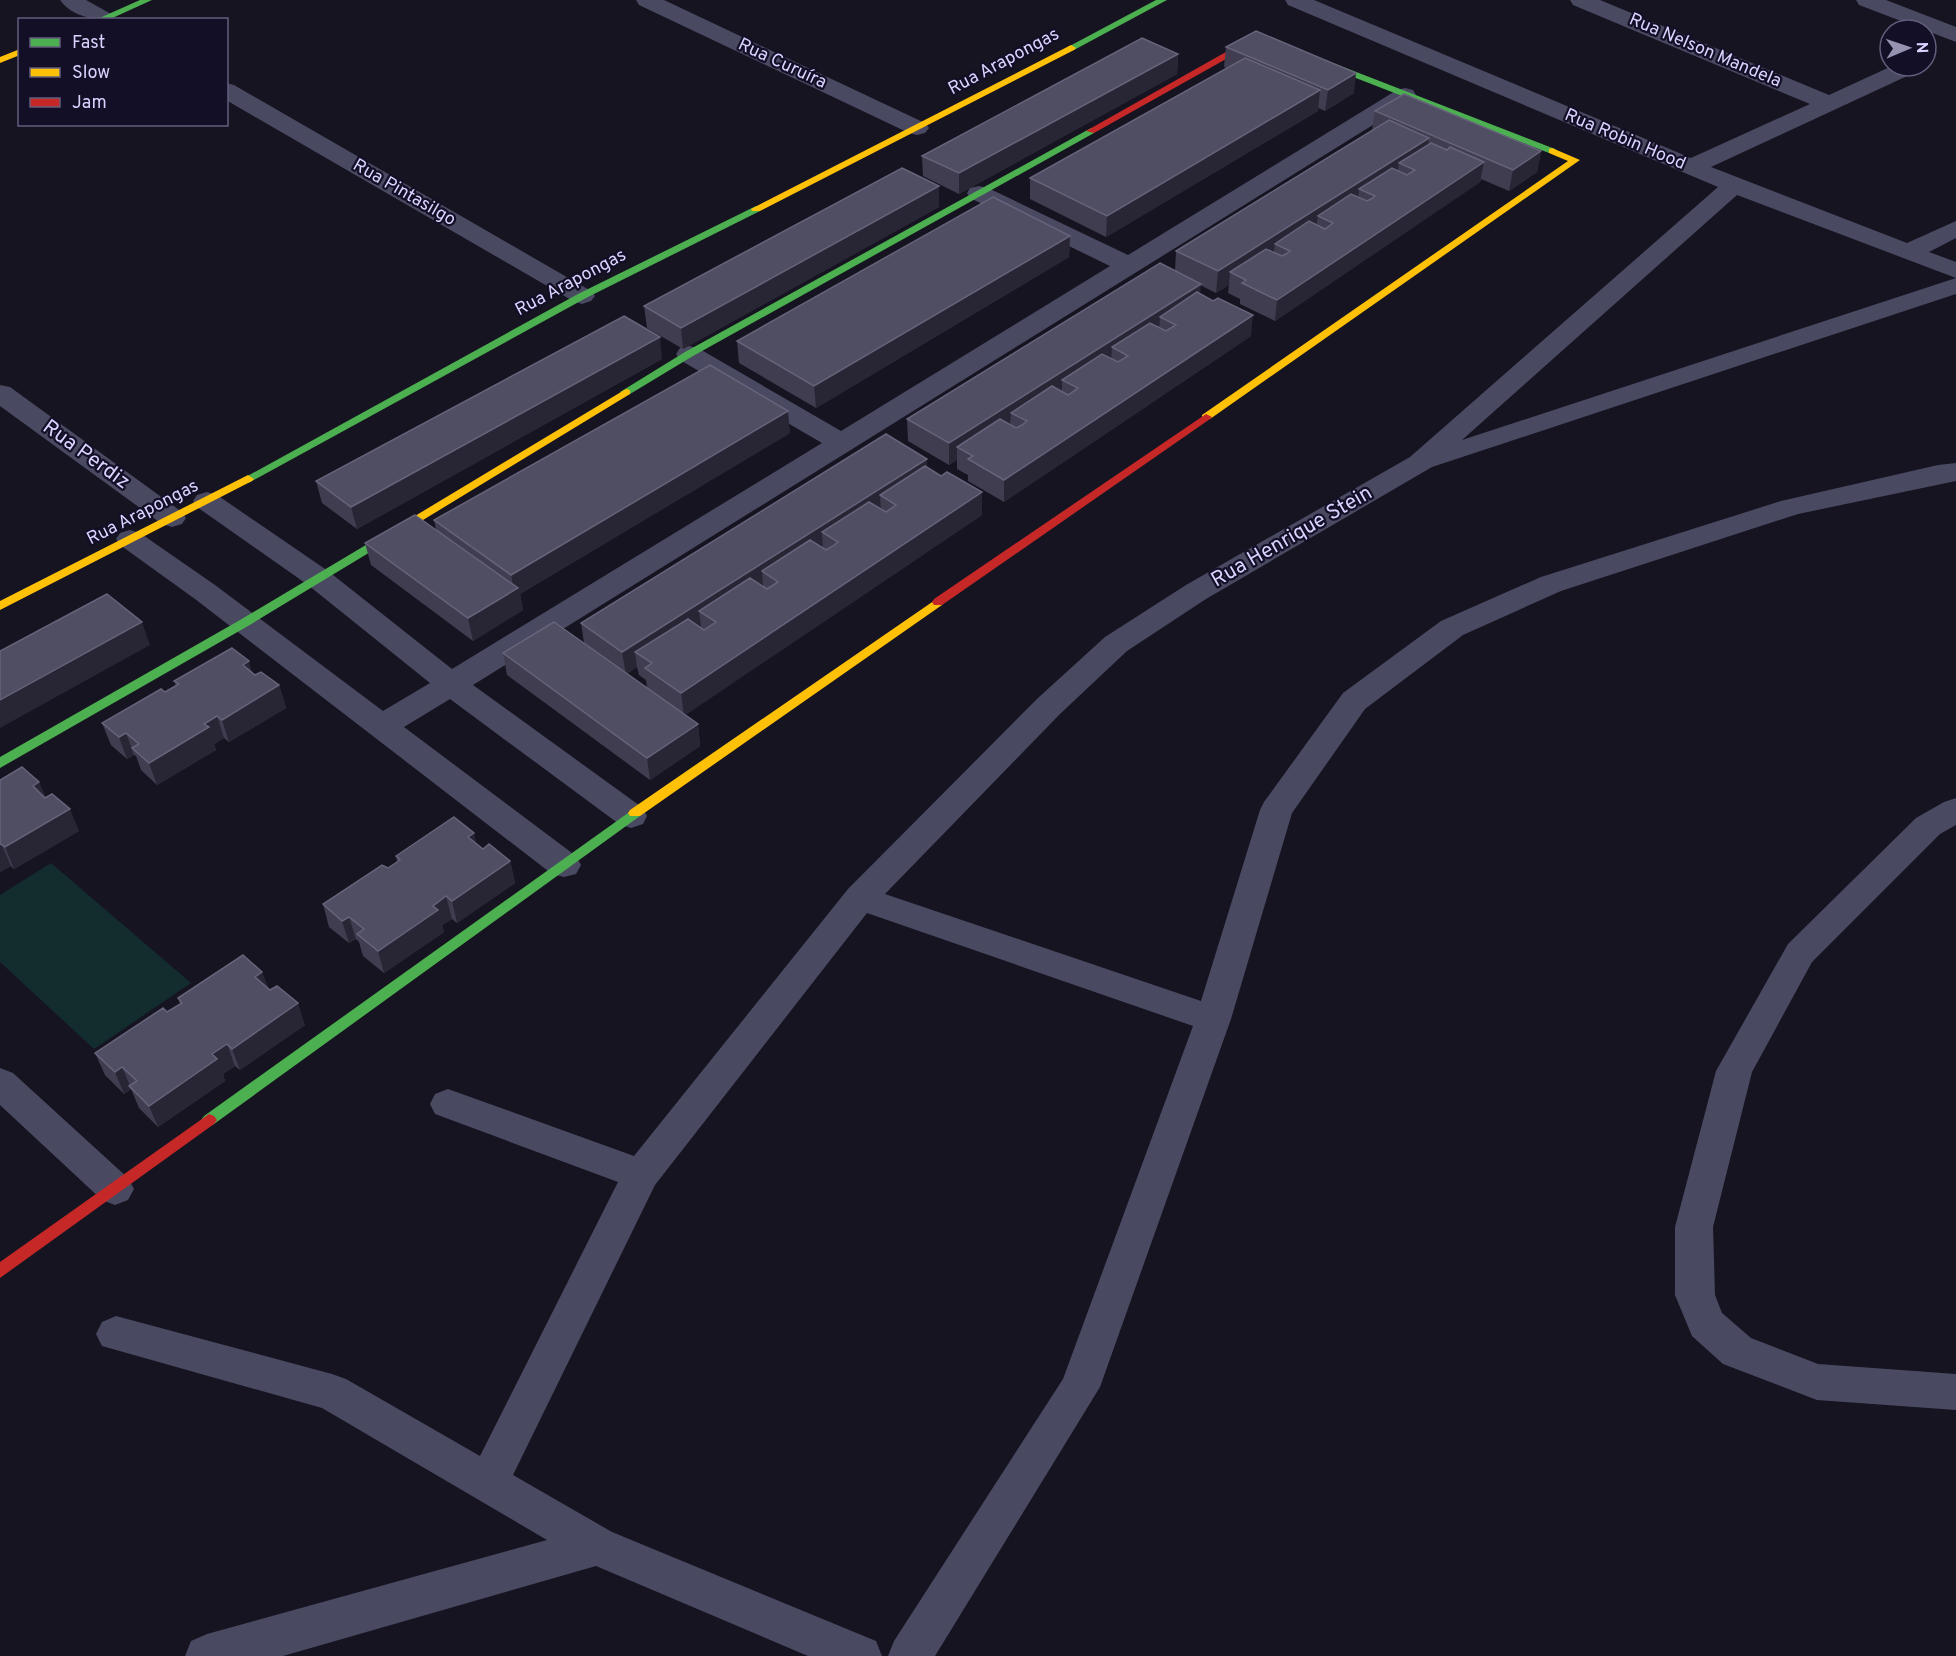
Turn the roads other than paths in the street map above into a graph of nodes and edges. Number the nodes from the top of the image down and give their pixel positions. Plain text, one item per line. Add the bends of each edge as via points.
1 (71, 0) edge
2 (148, 0) edge
3 (647, 0) edge
4 (1163, 0) edge
5 (1296, 0) edge
6 (1581, 0) edge
7 (1867, 0) edge
8 (100, 18) edge
9 (104, 18) edge
10 (1953, 43) edge
11 (1280, 45) edge
12 (18, 53) edge
13 (1301, 53) edge
14 (0, 60) edge
15 (1884, 78) edge
16 (228, 91) edge
17 (1405, 95) junction
18 (1828, 103) junction
19 (917, 128) junction
20 (1691, 168) junction
21 (1734, 185) junction
22 (979, 193) junction
23 (1956, 228) edge
24 (1909, 252) junction
25 (1130, 266) junction
26 (1956, 271) edge
27 (1956, 286) edge
28 (582, 296) junction
29 (689, 354) junction
30 (0, 393) edge
31 (842, 443) junction
32 (1420, 463) junction
33 (1956, 472) edge
34 (207, 501) junction
35 (172, 518) junction
36 (130, 539) junction
37 (318, 578) junction
38 (0, 606) edge
39 (244, 623) junction
40 (451, 684) junction
41 (383, 726) junction
42 (0, 763) edge
43 (1956, 810) edge
44 (631, 816) junction
45 (564, 865) junction
46 (860, 898) junction
47 (1213, 1020) junction
48 (0, 1083) edge
49 (448, 1104) dead end
50 (641, 1174) junction
51 (115, 1189) junction
52 (0, 1271) edge
53 (116, 1334) dead end
54 (1956, 1392) edge
55 (488, 1482) junction
56 (597, 1546) junction
57 (207, 1656) edge
58 (860, 1656) edge
59 (909, 1656) edge

1 - 8 street
2 - 9 street
3 - 19 street, Rua Curuíra
4 - 19 street, Rua Arapongas
5 - 20 street, Rua Robin Hood
6 - 18 street, Rua Nelson Mandela
7 - 10 street
11 - 22 street via 1259,37
12 - 14 street
13 - 17 street
15 - 18 street
16 - 28 street, Rua Pintasilgo
17 - 25 street
17 - 44 street via 1575,160
18 - 20 street
19 - 28 street, Rua Arapongas
20 - 21 street, Rua Robin Hood
21 - 24 street, Rua Robin Hood
21 - 32 street, Rua Henrique Stein
22 - 25 street
22 - 29 street
23 - 24 street
24 - 26 street, Rua Robin Hood
25 - 31 street
27 - 32 street
28 - 34 street, Rua Arapongas
29 - 31 street
29 - 37 street
30 - 35 street, Rua Perdiz
31 - 40 street
32 - 46 street, Rua Henrique Stein via 1196,592 1116,644 1049,706
33 - 47 street via 1791,507 1644,552 1551,584 1452,628 1434,641 1354,701 1276,810
34 - 35 street, Rua Arapongas
34 - 37 street
35 - 36 street, Rua Arapongas
36 - 38 street, Rua Arapongas
36 - 39 street
37 - 39 street
37 - 40 street
39 - 41 street
39 - 42 street
40 - 41 street
40 - 44 street
41 - 45 street
43 - 54 street via 1928,826 1800,953 1734,1071 1694,1227 1695,1294 1706,1324 1737,1351 1816,1382
44 - 45 street
45 - 51 street
46 - 47 street
46 - 50 street, Rua Henrique Stein
47 - 59 street via 1080,1387
48 - 51 street
49 - 50 street
50 - 55 street, Rua Henrique Stein
51 - 52 street
53 - 55 street via 332,1392
55 - 56 street
56 - 57 street
56 - 58 street

